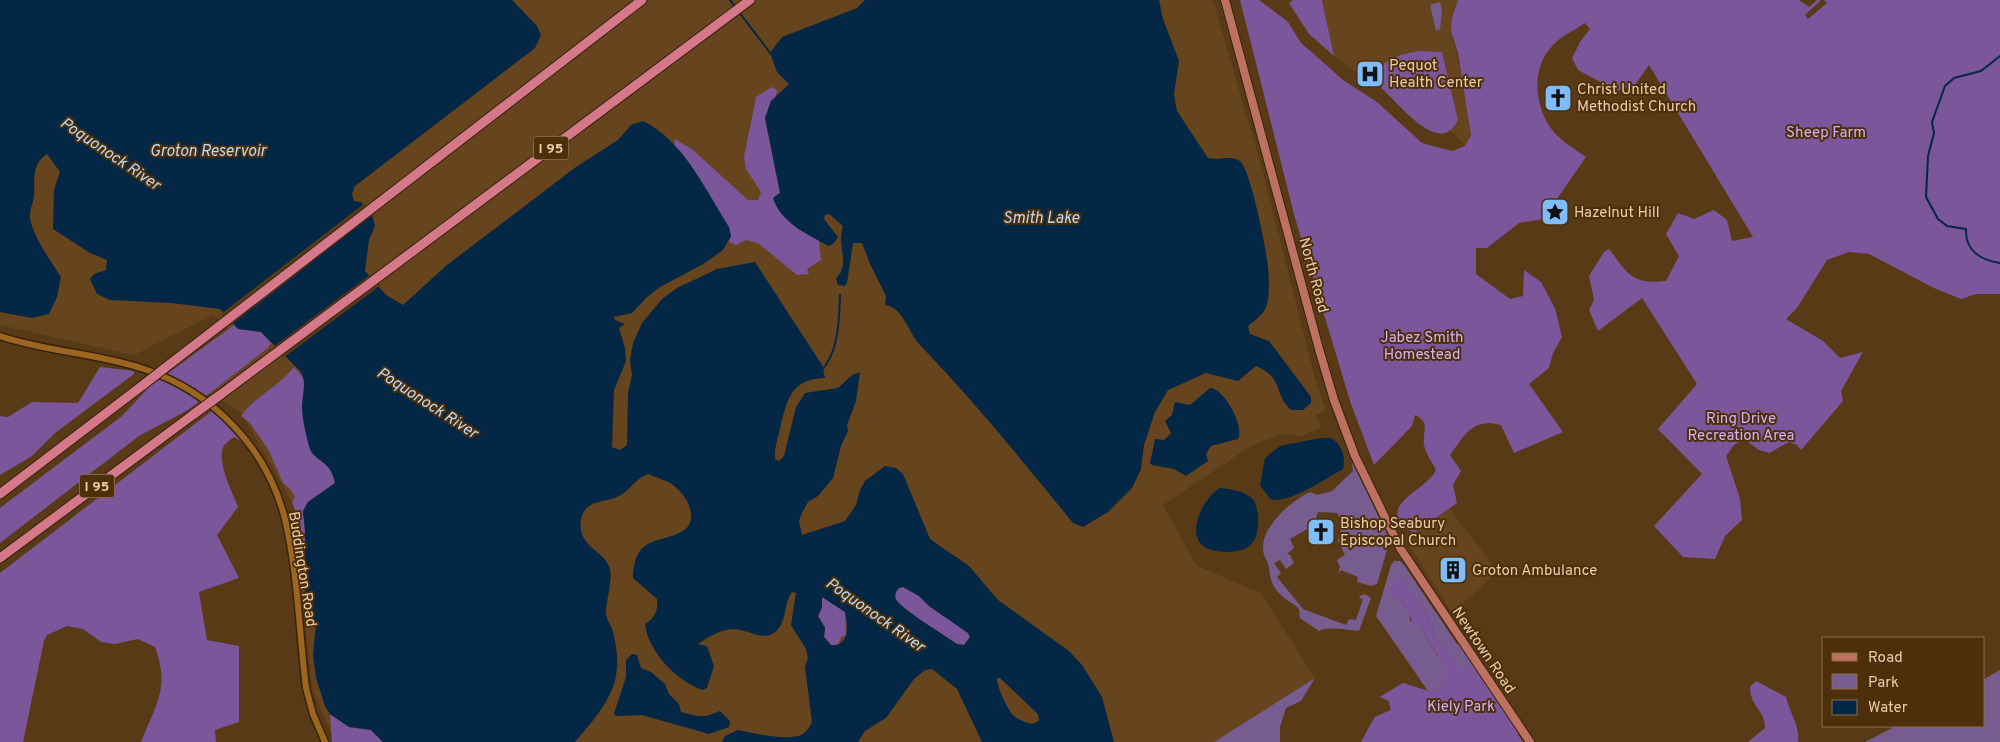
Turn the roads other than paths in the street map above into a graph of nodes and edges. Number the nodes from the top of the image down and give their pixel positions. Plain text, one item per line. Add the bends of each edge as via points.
1 (642, 0) edge
2 (1225, 0) edge
3 (749, 1) edge
4 (0, 336) edge
5 (0, 494) edge
6 (1400, 548) joint
7 (0, 558) edge
8 (325, 742) edge
9 (1530, 742) edge

1 - 5 highway, bridge
2 - 6 main road, North Road via 1334,400 1368,486
3 - 7 highway, I 95, bridge
4 - 8 street, Buddington Road via 146,370 203,399 244,437 270,478 284,518 306,688
6 - 9 main road, Newtown Road

